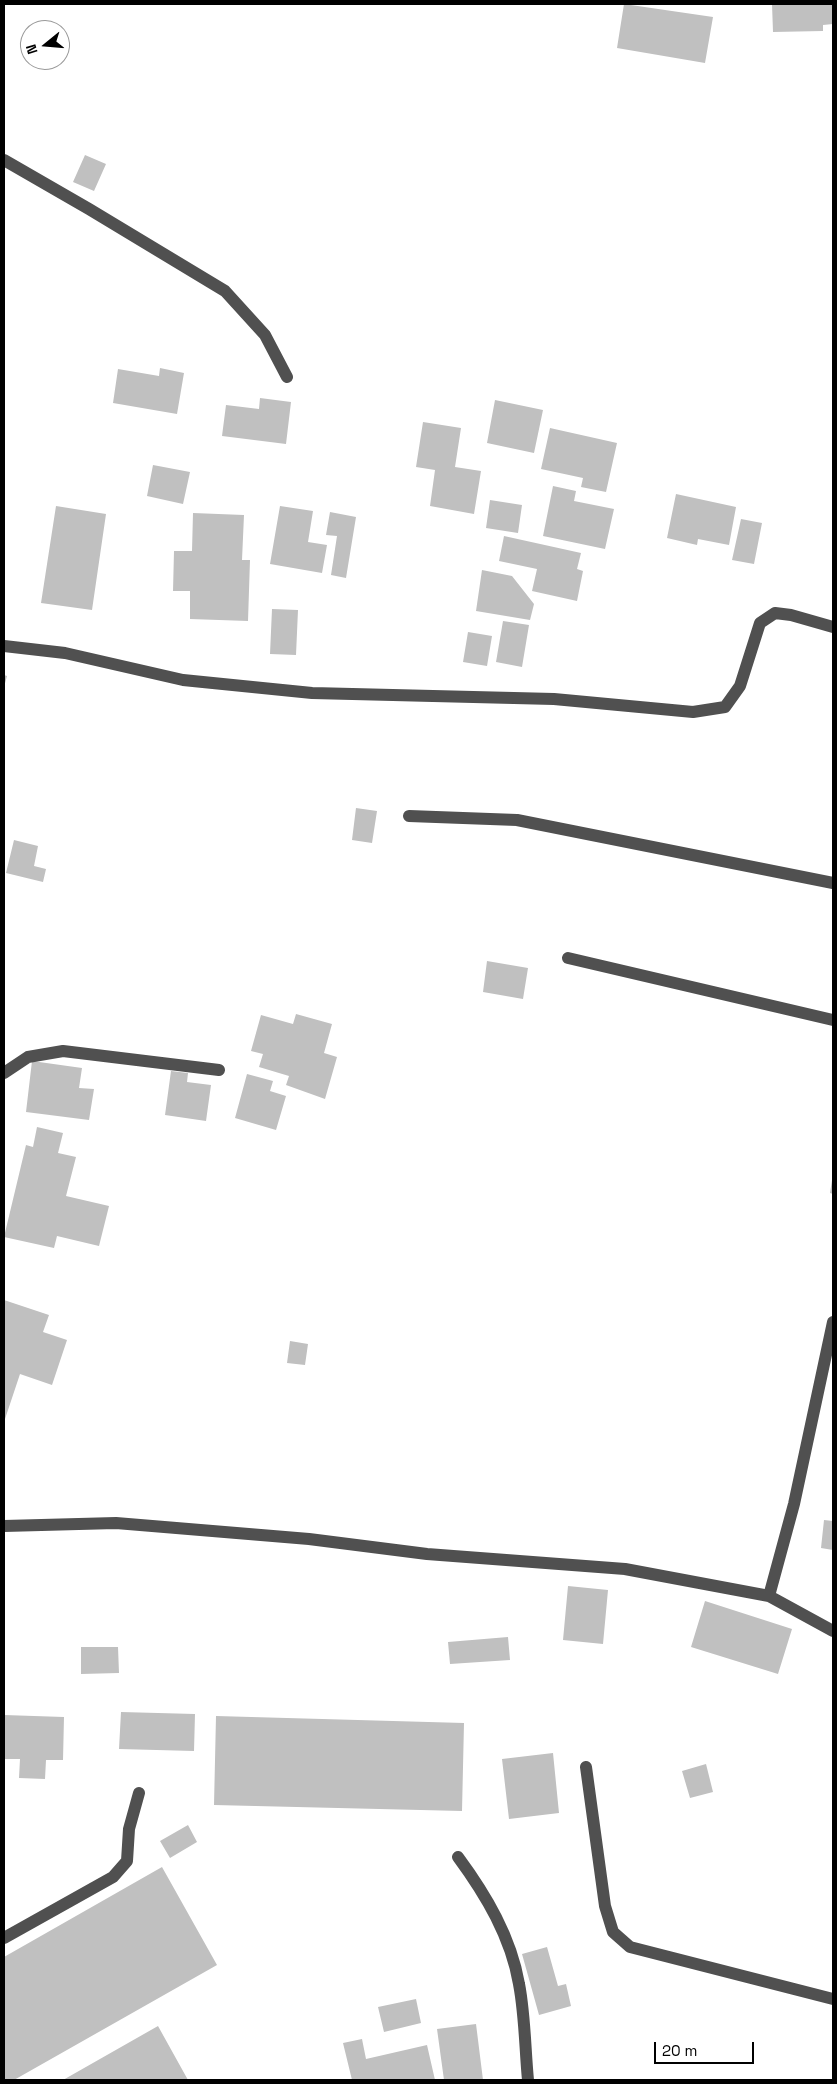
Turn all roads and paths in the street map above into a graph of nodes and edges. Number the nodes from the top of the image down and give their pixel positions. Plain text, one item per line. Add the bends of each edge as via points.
1 (4, 160) edge
2 (287, 377) dead end
3 (833, 627) edge
4 (4, 646) edge
5 (409, 816) dead end
6 (833, 883) edge
7 (568, 958) dead end
8 (833, 1020) edge
9 (219, 1070) dead end
10 (4, 1073) edge
11 (833, 1322) edge
12 (4, 1526) edge
13 (768, 1596) junction
14 (833, 1631) edge
15 (586, 1767) dead end
16 (140, 1792) dead end
17 (458, 1857) dead end
18 (4, 1938) edge
19 (833, 1998) edge
20 (528, 2080) edge

1 - 2 street via 225,291 265,335
3 - 4 street via 775,613 760,623 740,686 725,707 693,712 554,699 312,693 183,680 65,653
5 - 6 street via 517,820
7 - 8 street
9 - 10 street via 63,1051 28,1057
11 - 13 street via 794,1504
12 - 13 street via 116,1523 309,1539 427,1554 626,1568
13 - 14 street
15 - 19 street via 604,1906 612,1932 630,1947
16 - 18 street via 129,1829 127,1861 113,1877
17 - 20 street via 479,1886 502,1928 519,1984

